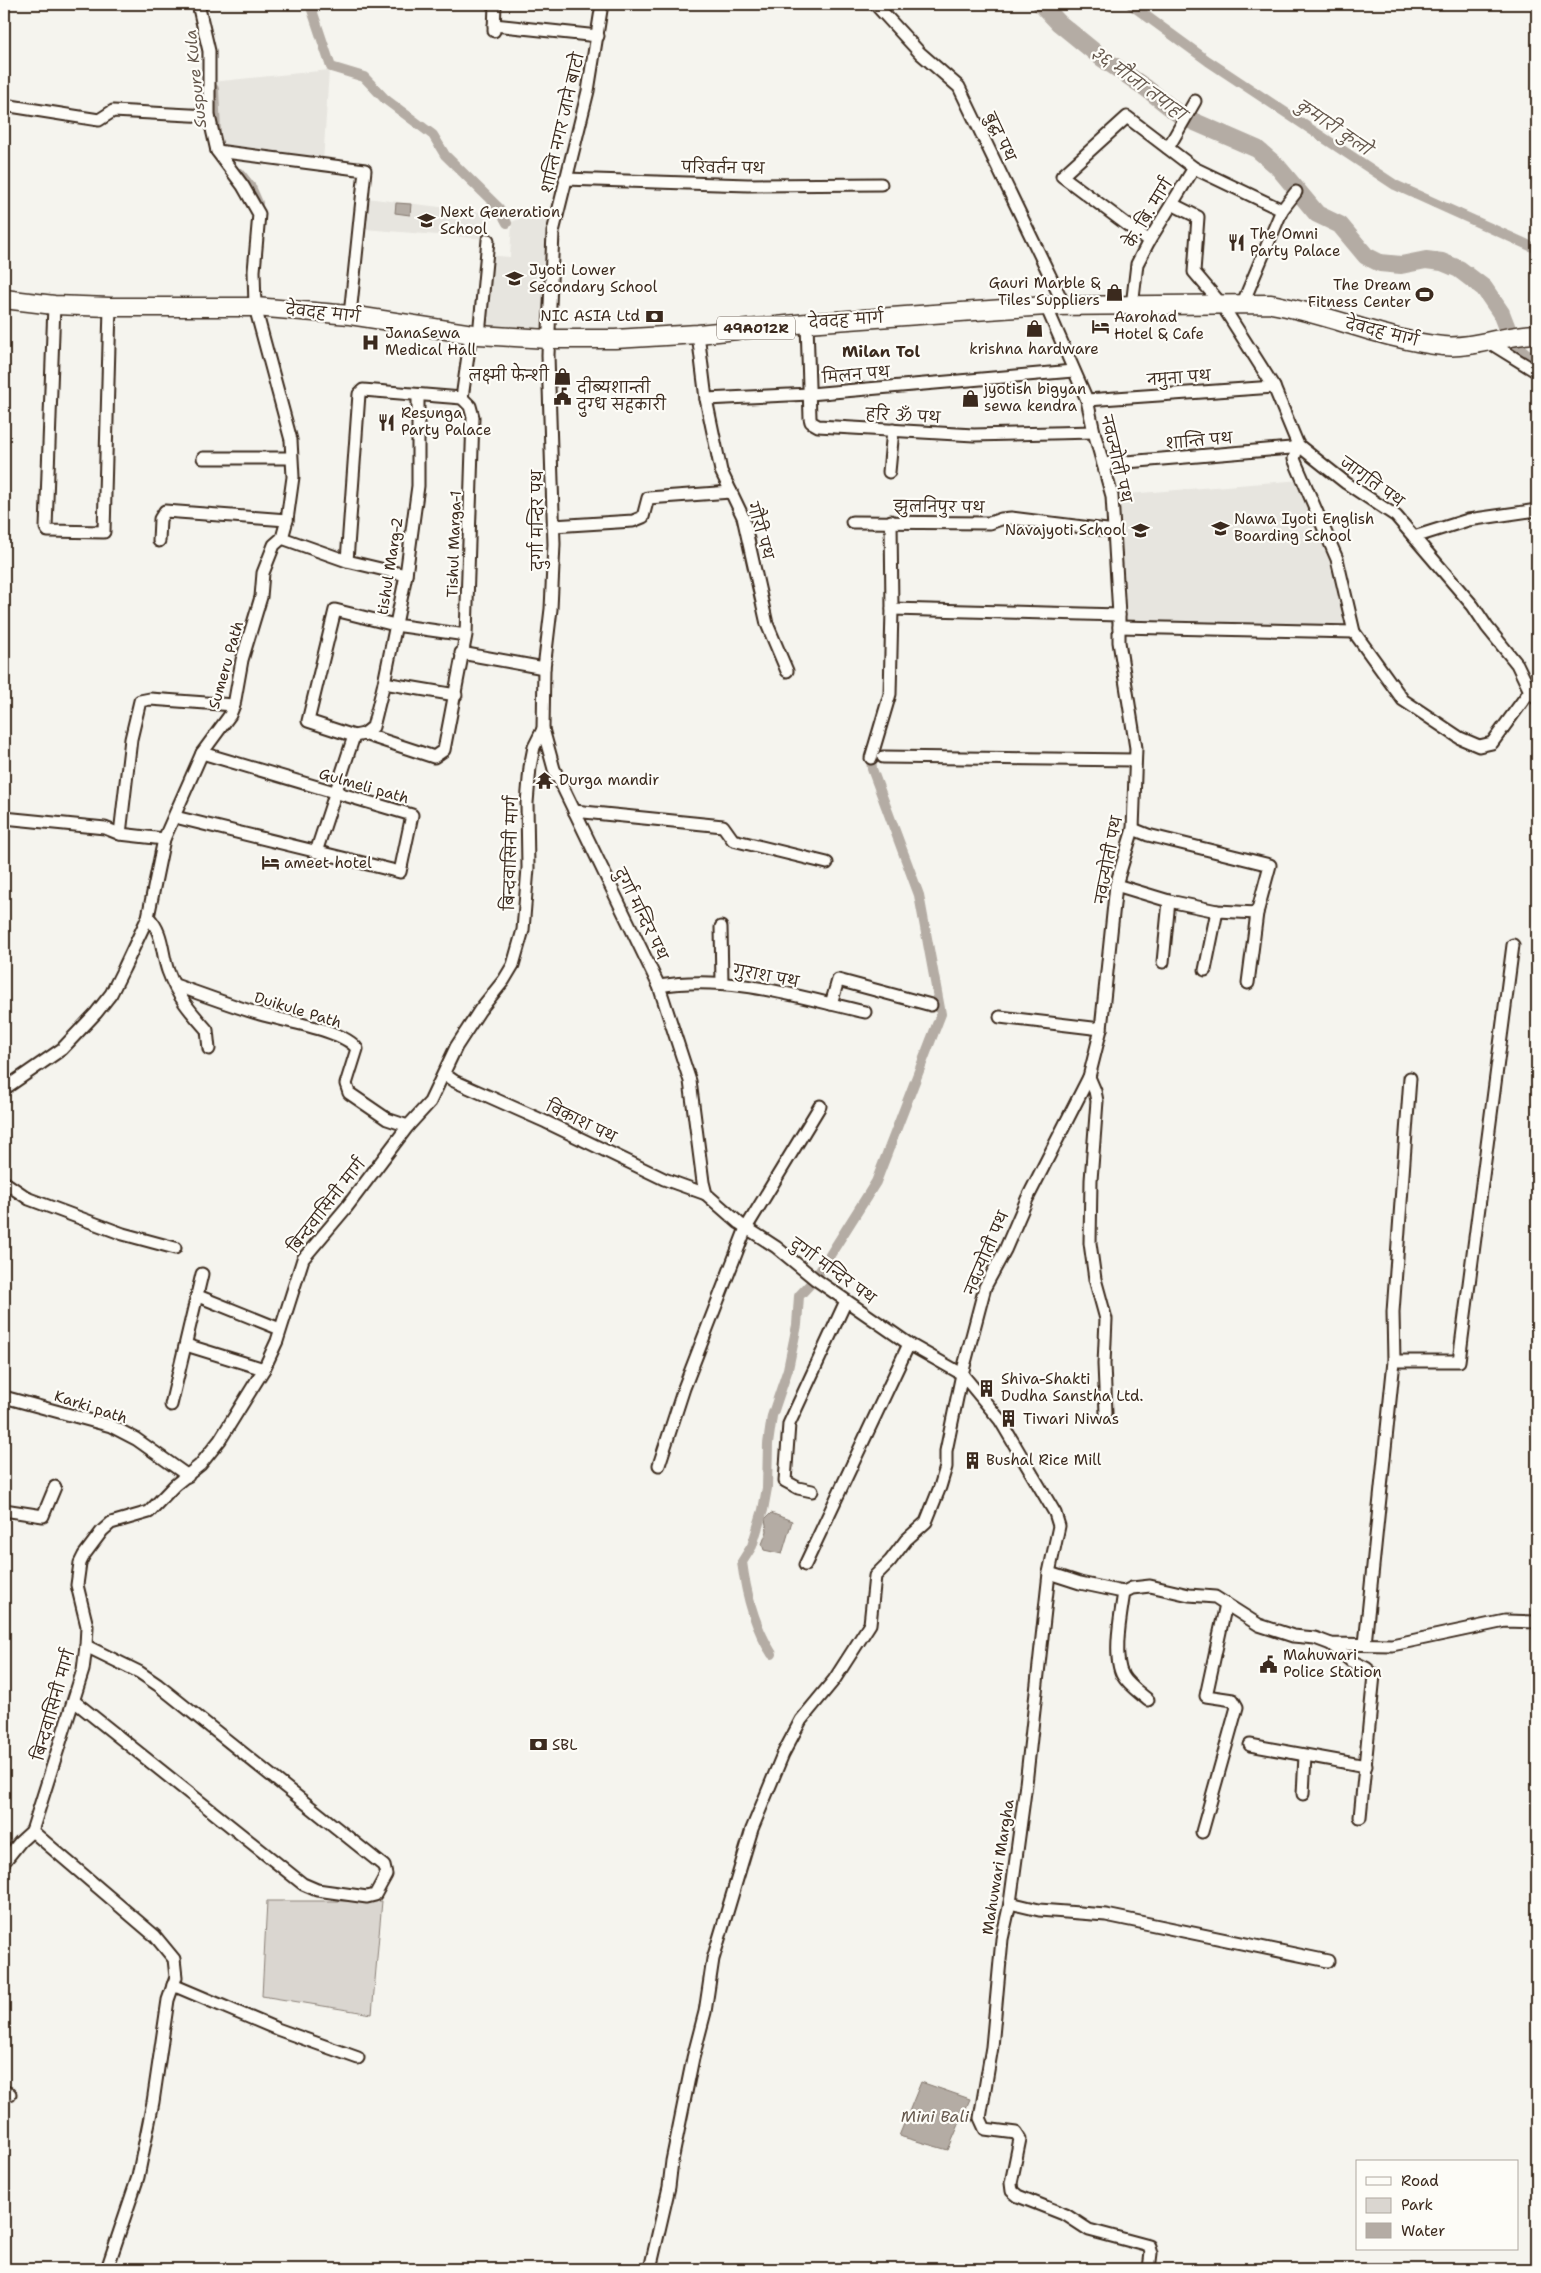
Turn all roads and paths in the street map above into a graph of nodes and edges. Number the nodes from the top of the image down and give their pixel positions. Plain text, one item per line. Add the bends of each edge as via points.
1 (198, 4) edge
2 (496, 4) edge
3 (602, 4) edge
4 (875, 4) edge
5 (598, 36) junction
6 (1195, 101) dead end
7 (4, 105) edge
8 (209, 116) junction
9 (1168, 148) junction
10 (217, 151) junction
11 (1194, 168) junction
12 (565, 179) junction
13 (881, 184) dead end
14 (1296, 192) dead end
15 (1172, 204) junction
16 (1282, 210) junction
17 (488, 240) dead end
18 (1148, 241) junction
19 (4, 300) edge
20 (54, 305) junction
21 (1222, 305) junction
22 (1242, 305) junction
23 (1046, 306) junction
24 (1132, 306) junction
25 (110, 307) junction
26 (254, 307) junction
27 (1065, 307) junction
28 (350, 315) junction
29 (807, 323) junction
30 (475, 334) junction
31 (698, 334) junction
32 (1537, 334) edge
33 (548, 339) junction
34 (1487, 341) junction
35 (1073, 371) junction
36 (1537, 372) edge
37 (1274, 387) junction
38 (810, 394) junction
39 (418, 396) junction
40 (462, 398) junction
41 (706, 399) junction
42 (1087, 400) junction
43 (893, 430) junction
44 (1094, 432) junction
45 (1298, 445) junction
46 (202, 458) dead end
47 (291, 458) junction
48 (1103, 464) junction
49 (889, 472) dead end
50 (731, 492) junction
51 (1537, 510) edge
52 (287, 520) junction
53 (891, 521) junction
54 (852, 522) dead end
55 (553, 526) junction
56 (1115, 531) junction
57 (1414, 537) junction
58 (282, 538) junction
59 (159, 541) dead end
60 (347, 561) junction
61 (406, 575) junction
62 (892, 609) junction
63 (1119, 615) junction
64 (395, 625) junction
65 (1120, 627) junction
66 (1354, 632) junction
67 (466, 635) junction
68 (462, 653) junction
69 (544, 668) junction
70 (787, 671) dead end
71 (384, 683) junction
72 (456, 695) junction
73 (1534, 695) edge
74 (234, 705) junction
75 (542, 729) junction
76 (359, 735) junction
77 (202, 753) junction
78 (883, 757) dead end
79 (871, 758) dead end
80 (1136, 760) junction
81 (336, 794) junction
82 (574, 811) junction
83 (175, 817) junction
84 (4, 818) edge
85 (1133, 828) junction
86 (120, 834) junction
87 (164, 839) junction
88 (316, 852) junction
89 (828, 863) dead end
90 (1116, 885) junction
91 (1169, 901) junction
92 (1217, 911) junction
93 (1257, 913) junction
94 (148, 917) junction
95 (721, 927) dead end
96 (1513, 944) dead end
97 (1163, 962) dead end
98 (1205, 970) dead end
99 (722, 983) junction
100 (1248, 983) dead end
101 (176, 985) junction
102 (659, 986) junction
103 (831, 1004) junction
104 (931, 1005) dead end
105 (865, 1012) dead end
106 (1000, 1017) dead end
107 (1101, 1029) junction
108 (209, 1050) dead end
109 (444, 1074) junction
110 (1089, 1077) junction
111 (1410, 1078) dead end
112 (4, 1089) edge
113 (820, 1106) dead end
114 (408, 1126) junction
115 (4, 1182) edge
116 (706, 1194) junction
117 (746, 1228) junction
118 (175, 1248) dead end
119 (202, 1274) dead end
120 (198, 1296) junction
121 (846, 1301) junction
122 (280, 1329) junction
123 (908, 1344) junction
124 (186, 1345) junction
125 (1394, 1361) junction
126 (264, 1369) junction
127 (962, 1374) junction
128 (4, 1397) edge
129 (171, 1405) dead end
130 (1106, 1413) dead end
131 (659, 1465) dead end
132 (188, 1476) junction
133 (55, 1487) dead end
134 (812, 1491) dead end
135 (4, 1510) edge
136 (804, 1565) dead end
137 (1049, 1573) junction
138 (1124, 1592) junction
139 (1226, 1604) junction
140 (1537, 1622) edge
141 (1331, 1644) junction
142 (1365, 1644) junction
143 (86, 1646) junction
144 (1148, 1700) dead end
145 (74, 1701) junction
146 (1250, 1745) dead end
147 (1305, 1756) junction
148 (1366, 1766) junction
149 (1303, 1794) dead end
150 (1360, 1817) dead end
151 (32, 1831) junction
152 (1202, 1832) dead end
153 (4, 1862) edge
154 (1010, 1903) junction
155 (1328, 1961) dead end
156 (173, 1985) junction
157 (358, 2058) dead end
158 (107, 2269) edge
159 (650, 2269) edge
160 (1149, 2269) edge

1 - 8 street via 209,51
2 - 5 street via 494,28
3 - 5 street, शान्ति नगर जाने बाटो
4 - 27 street, बुद्ध पथ via 920,53 959,87
5 - 12 street, शान्ति नगर जाने बाटो via 588,91
6 - 9 street
7 - 8 street via 99,120 113,111
8 - 10 street
9 - 11 street
9 - 18 street via 1127,117 1062,176
10 - 26 street, Sumeru Path via 259,214
10 - 28 street via 365,170
11 - 15 street, के. बि. मार्ग
11 - 16 street
12 - 13 street, परिवर्तन पथ
12 - 33 street, शान्ति नगर जाने बाटो via 553,232
14 - 16 street
15 - 18 street, के. बि. मार्ग
15 - 21 street, जागृति पथ via 1198,217 1194,272
16 - 22 street
17 - 30 street
18 - 24 street, के. बि. मार्ग via 1137,264
19 - 20 main road, देवदह मार्ग / 49A012R
20 - 25 main road, देवदह मार्ग / 49A012R
20 - 25 street via 48,531 104,532
21 - 22 main road, देवदह मार्ग / 49A012R
21 - 24 main road, देवदह मार्ग / 49A012R
21 - 37 street, जागृति पथ
22 - 34 main road, देवदह मार्ग / 49A012R via 1288,307 1424,343 1455,346
23 - 27 main road, देवदह मार्ग / 49A012R
23 - 29 main road, देवदह मार्ग / 49A012R
23 - 35 street, नवज्योती पथ
24 - 27 main road, देवदह मार्ग / 49A012R
25 - 26 main road, देवदह मार्ग / 49A012R
26 - 28 main road, देवदह मार्ग / 49A012R
26 - 47 street, Sumeru Path via 285,414
28 - 30 main road, देवदह मार्ग / 49A012R
29 - 31 main road, देवदह मार्ग / 49A012R
29 - 38 street, हरि ॐ पथ
30 - 33 main road, देवदह मार्ग / 49A012R
30 - 40 street
31 - 33 main road, देवदह मार्ग / 49A012R
31 - 41 street
32 - 34 main road, देवदह मार्ग / 49A012R
33 - 55 street, दुर्गा मन्दिर पथ
34 - 36 street
35 - 38 street, मिलन पथ
35 - 42 street, नवज्योती पथ
37 - 42 street, नमुना पथ
37 - 45 street, जागृति पथ
38 - 41 street, मिलन पथ
38 - 43 street, हरि ॐ पथ via 810,418 818,426
39 - 40 street
39 - 60 street via 363,390 359,394
39 - 61 street, tishul Marg-2 via 418,486
40 - 67 street, Tishul Marga-1 via 470,406 473,417
41 - 50 street, गौरी पथ via 720,471
42 - 44 street, नवज्योती पथ
43 - 44 street, हरि ॐ पथ via 974,436
43 - 49 street
44 - 48 street, नवज्योती पथ
45 - 48 street, शान्ति पथ
45 - 57 street, जागृति पथ via 1346,483 1396,516
45 - 66 street via 1294,458 1337,559
46 - 47 street
47 - 52 street, Sumeru Path via 293,477
48 - 56 street, नवज्योती पथ via 1112,496
50 - 55 street via 648,498 643,517 632,521
50 - 70 street, गौरी पथ via 743,517 767,624
51 - 57 street via 1468,520
52 - 58 street, Sumeru Path
52 - 59 street via 165,511 160,519
53 - 54 street, झुलनिपुर पथ
53 - 56 street, झुलनिपुर पथ via 990,524 1011,518
53 - 62 street
55 - 69 street, दुर्गा मन्दिर पथ via 553,582
56 - 63 street, नवज्योती पथ
57 - 73 street, जागृति पथ via 1473,606 1517,664
58 - 60 street
58 - 74 street, Sumeru Path via 274,545 263,572 261,597 242,660
60 - 61 street
61 - 64 street, tishul Marg-2
62 - 63 street
62 - 79 street via 890,694
63 - 65 street, नवज्योती पथ
64 - 67 street
64 - 71 street, tishul Marg-2
64 - 76 street via 334,610 308,721
65 - 66 street
65 - 80 street, नवज्योती पथ via 1119,642
66 - 73 street via 1403,700 1460,738 1479,746 1492,743
67 - 68 street, Tishul Marga-1
68 - 69 street
68 - 72 street, Tishul Marga-1
69 - 75 street, दुर्गा मन्दिर पथ
71 - 72 street
71 - 76 street, tishul Marg-2 via 373,727
72 - 76 street, Tishul Marga-1 via 444,750 434,757
74 - 77 street, Sumeru Path
74 - 86 street via 158,699 140,702 131,739
75 - 82 street, दुर्गा मन्दिर पथ via 554,769
75 - 109 street, बिन्दवासिनी मार्ग via 534,747 529,774 526,803 528,868 519,949 504,980 456,1047
76 - 81 street, tishul Marg-2
77 - 81 street, Gulmeli path
77 - 83 street, Sumeru Path
78 - 80 street
80 - 85 street, नवज्योती पथ
81 - 88 street, tishul Marg-2
81 - 88 street, Gulmeli path via 412,815 400,872
82 - 89 street via 723,826 734,840
82 - 102 street, दुर्गा मन्दिर पथ
83 - 87 street, Sumeru Path
83 - 88 street, Gulmeli path
84 - 86 street via 104,828
85 - 90 street, नवज्योती पथ
85 - 93 street via 1148,835 1270,865
86 - 87 street
87 - 94 street, Sumeru Path
90 - 91 street
90 - 107 street, नवज्योती पथ
91 - 92 street
91 - 97 street
92 - 93 street
92 - 98 street
93 - 100 street
94 - 101 street via 157,927 168,971
94 - 112 street, Sumeru Path via 111,994 96,1013 62,1050
95 - 99 street
96 - 125 street via 1460,1361
99 - 102 street, गुराश पथ
99 - 103 street, गुराश पथ via 754,986
101 - 108 street via 180,998 207,1030
101 - 114 street, Duikule Path via 353,1043 358,1049 346,1084 349,1093 387,1119
102 - 116 street, दुर्गा मन्दिर पथ via 690,1081
103 - 104 street via 838,980
103 - 105 street, गुराश पथ
106 - 107 street
107 - 110 street, नवज्योती पथ
109 - 114 street, बिन्दवासिनी मार्ग via 430,1102
109 - 116 street, विकाश पथ via 664,1179
110 - 127 street, नवज्योती पथ via 985,1287
110 - 130 street via 1097,1101 1090,1180 1090,1243 1095,1279 1106,1319
111 - 125 street via 1393,1312
113 - 117 street
114 - 122 street, बिन्दवासिनी मार्ग via 346,1208 302,1259
115 - 118 street via 29,1199 123,1234
116 - 117 street, दुर्गा मन्दिर पथ
117 - 121 street, दुर्गा मन्दिर पथ
117 - 131 street via 684,1388
119 - 120 street
120 - 122 street
120 - 124 street
121 - 123 street, दुर्गा मन्दिर पथ
121 - 134 street via 789,1424 785,1481
122 - 126 street, बिन्दवासिनी मार्ग
123 - 127 street, दुर्गा मन्दिर पथ
123 - 136 street
124 - 126 street
124 - 129 street
125 - 142 street
126 - 132 street, बिन्दवासिनी मार्ग via 220,1440
127 - 137 street, Mahuwari Margha via 1000,1420 1055,1513 1059,1526
127 - 159 street, नवज्योती पथ via 946,1451 946,1467 926,1522 875,1576 870,1624 834,1680 801,1720 779,1761 752,1829 713,1958 705,2012
128 - 132 street, Karki path via 111,1426 136,1439
132 - 143 street, बिन्दवासिनी मार्ग via 149,1512 111,1523 80,1563 77,1585 87,1626
133 - 135 street via 44,1516
137 - 138 street
137 - 154 street, Mahuwari Margha
138 - 139 street via 1150,1586 1215,1597
138 - 144 street via 1119,1632 1120,1668 1124,1678
139 - 141 street via 1259,1625
139 - 152 street via 1206,1696 1233,1700 1237,1707
140 - 142 street via 1505,1621 1392,1645
141 - 142 street
141 - 148 street via 1374,1675
143 - 145 street, बिन्दवासिनी मार्ग
143 - 145 street via 158,1685 384,1866 386,1876 375,1895 368,1898 317,1890 303,1884
145 - 151 street, बिन्दवासिनी मार्ग
146 - 147 street
147 - 148 street
147 - 149 street
148 - 150 street
151 - 153 street
151 - 156 street via 165,1947 176,1965
154 - 155 street via 1039,1910 1106,1915
154 - 160 street, Mahuwari Margha via 1002,1939 992,2047 980,2118 982,2126 985,2130 1016,2133 1020,2139 1012,2191 1066,2215 1089,2230 1149,2246 1152,2253
156 - 157 street via 277,2029
156 - 158 street via 138,2177

